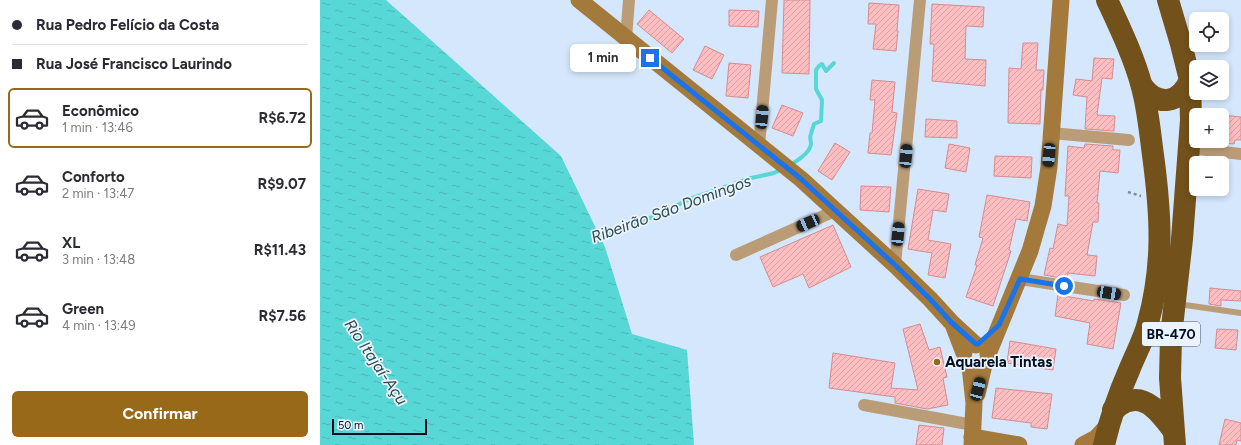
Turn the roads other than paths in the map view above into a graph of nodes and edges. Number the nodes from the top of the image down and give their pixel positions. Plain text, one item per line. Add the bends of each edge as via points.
1 (579, 0) edge
2 (629, 0) edge
3 (772, 0) edge
4 (920, 0) edge
5 (1061, 0) edge
6 (1107, 0) edge
7 (1168, 0) edge
8 (626, 38) junction
9 (1189, 76) edge
10 (1189, 82) edge
11 (1142, 86) junction
12 (1051, 133) junction
13 (1129, 140) dead end
14 (759, 146) junction
15 (1190, 148) joint
16 (1241, 154) edge
17 (837, 210) junction
18 (736, 255) dead end
19 (895, 265) junction
20 (1020, 279) junction
21 (1124, 295) dead end
22 (1174, 304) junction
23 (1241, 313) edge
24 (977, 354) junction
25 (864, 405) dead end
26 (1108, 427) edge
27 (972, 436) edge
28 (1174, 437) edge
29 (1019, 445) edge
30 (1083, 445) edge

1 - 8 main road
2 - 8 street
3 - 14 street
4 - 19 street
5 - 12 main road
6 - 11 highway, BR-470 via 1122,31
7 - 9 highway, BR-470
8 - 14 main road
10 - 11 highway via 1186,90 1178,97 1168,100 1158,100 1148,95
11 - 26 highway, BR-470 via 1159,201 1160,258 1148,324
12 - 13 street
12 - 20 main road via 1043,206 1035,239
14 - 17 main road
15 - 16 street
15 - 22 highway, BR-470
17 - 18 street
17 - 19 main road
19 - 24 main road via 930,299
20 - 21 street
20 - 24 main road via 999,325
22 - 23 lane
22 - 28 highway, BR-470 via 1170,378
24 - 27 main road
25 - 27 street
26 - 28 highway via 1129,400 1139,400 1162,415
26 - 30 main road
27 - 29 main road

